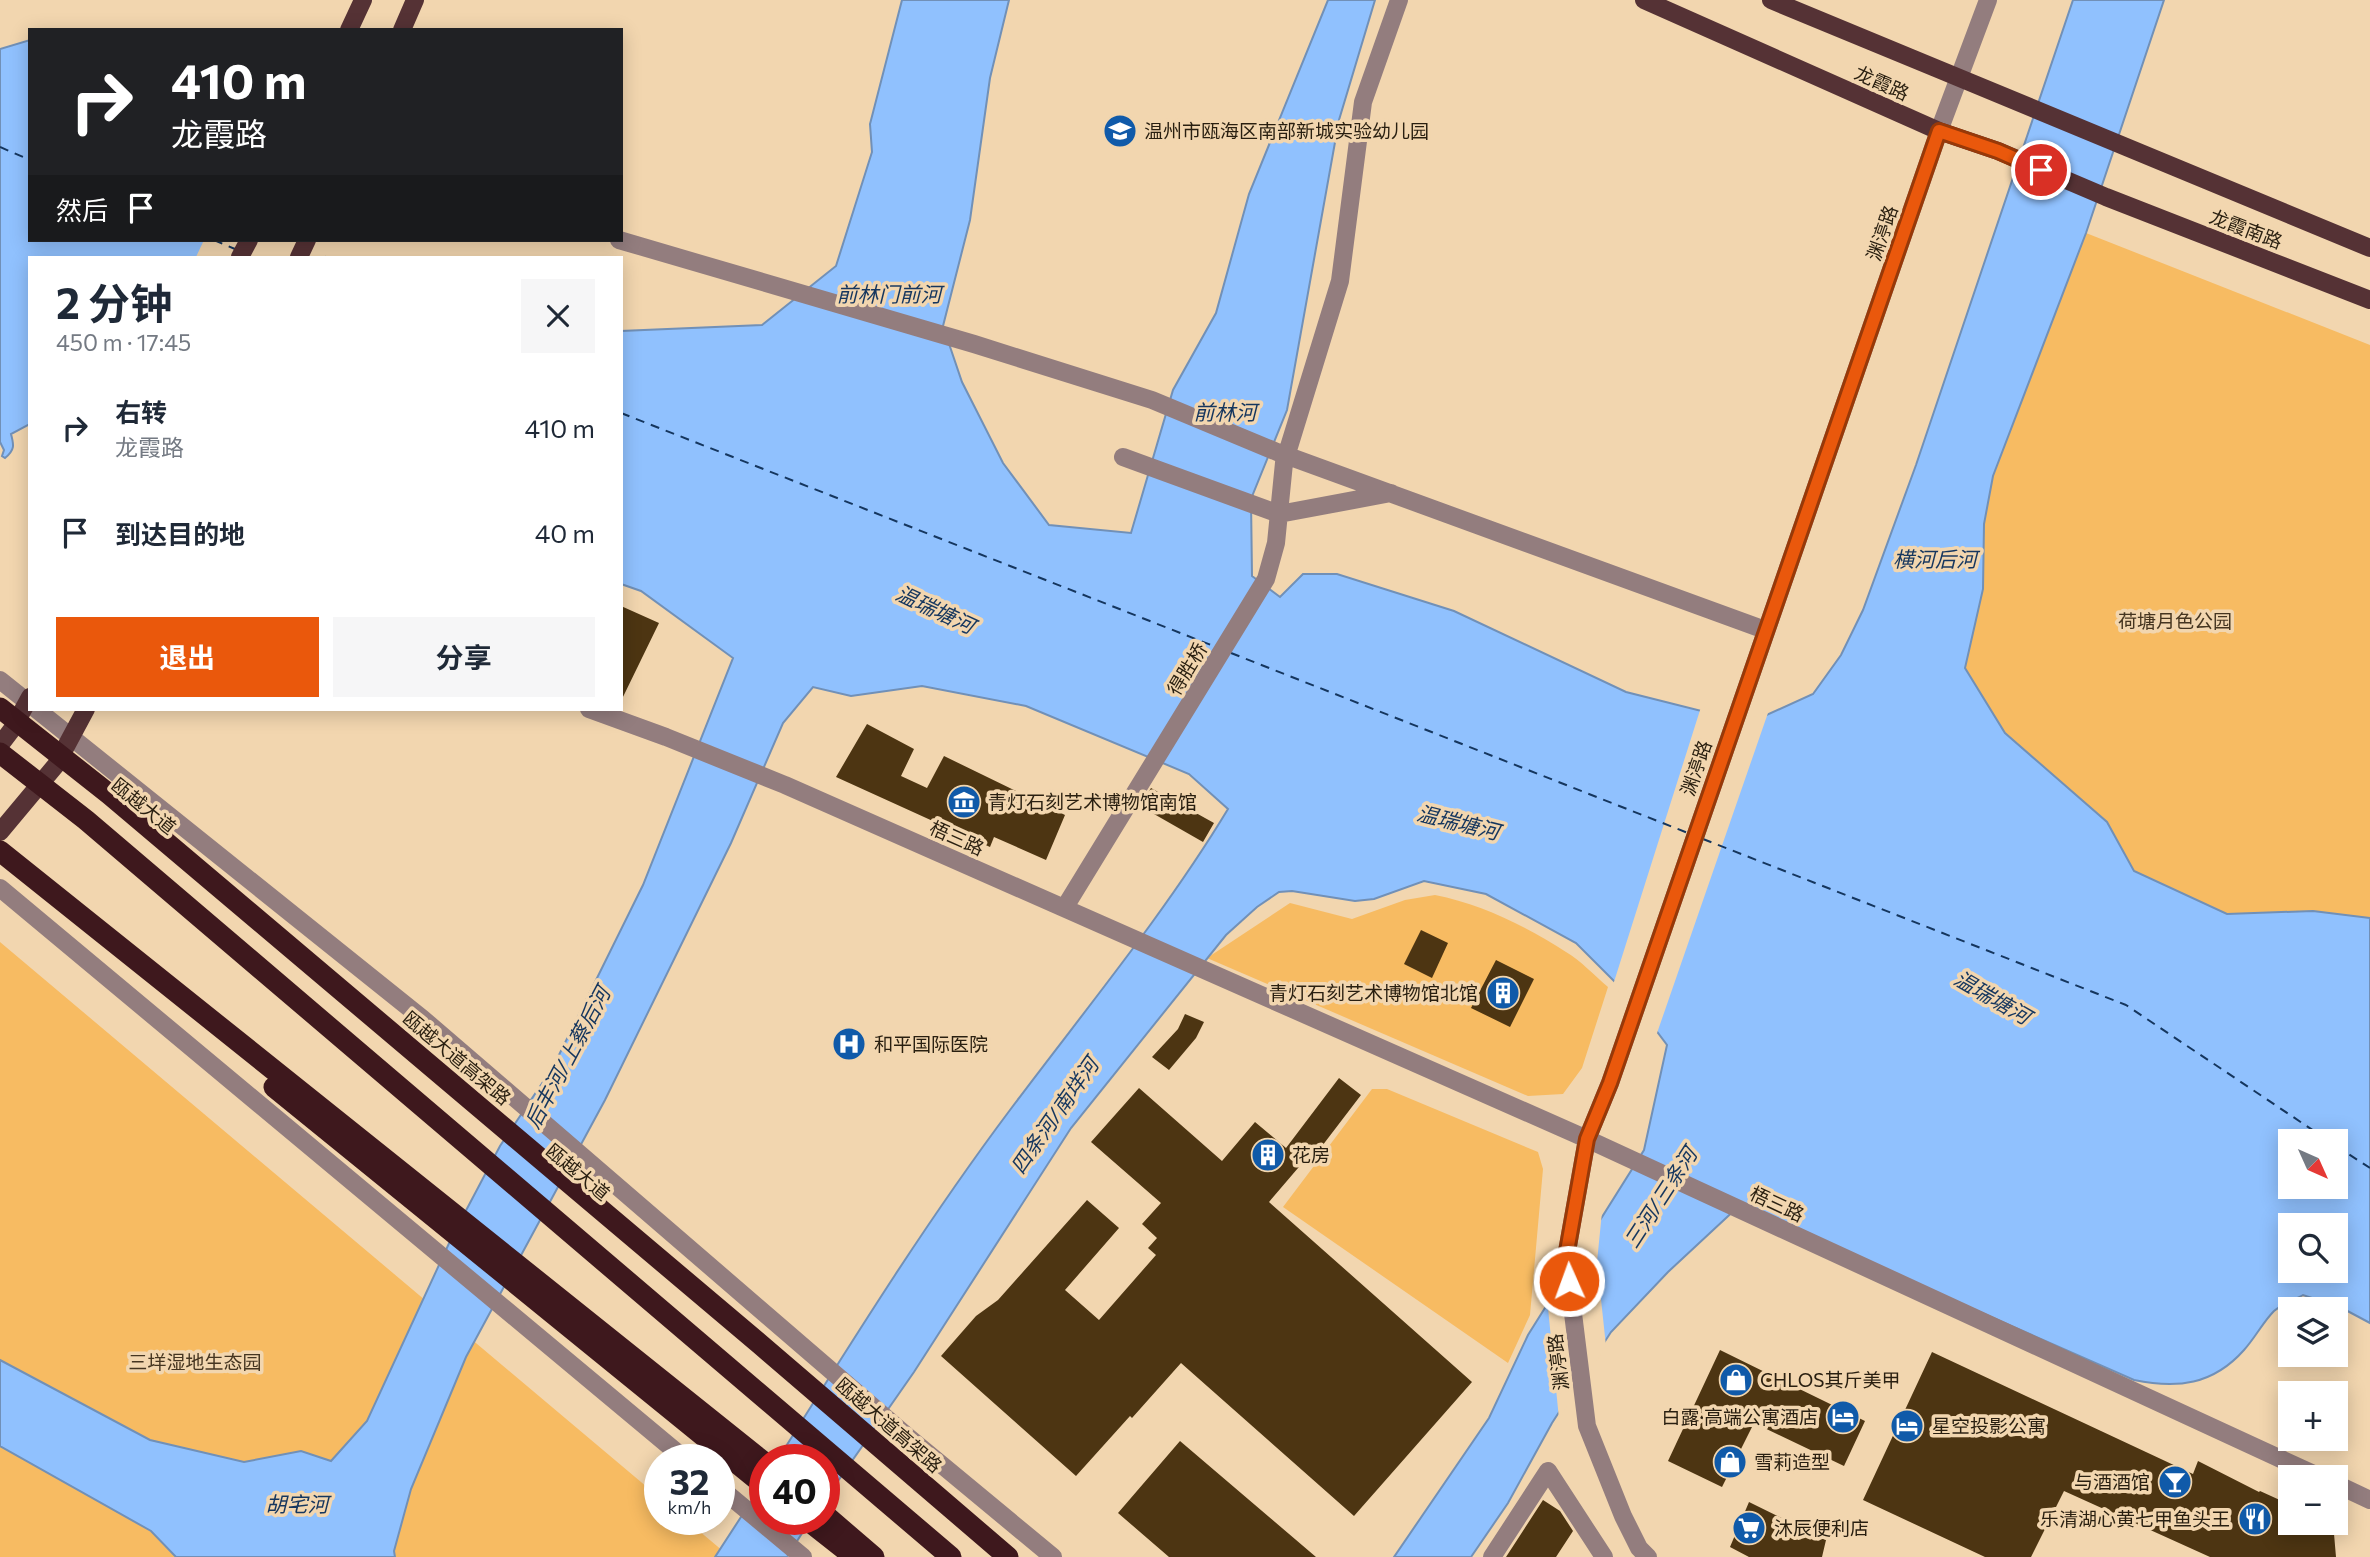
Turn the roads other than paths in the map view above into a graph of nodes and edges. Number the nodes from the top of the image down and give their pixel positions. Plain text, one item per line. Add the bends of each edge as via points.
1 (363, 0) edge
2 (415, 0) edge
3 (1399, 0) edge
4 (1644, 0) edge
5 (1771, 0) edge
6 (1988, 0) edge
7 (350, 28) edge
8 (403, 28) edge
9 (1959, 77) junction
10 (1939, 131) junction
11 (2126, 149) joint
12 (2106, 197) joint
13 (623, 241) edge
14 (2370, 248) edge
15 (2370, 300) edge
16 (1282, 453) junction
17 (1123, 457) dead end
18 (1391, 493) junction
19 (1279, 514) junction
20 (1765, 630) junction
21 (0, 680) edge
22 (28, 701) edge
23 (28, 706) edge
24 (0, 708) edge
25 (41, 711) edge
26 (85, 711) edge
27 (594, 711) edge
28 (4, 731) edge
29 (72, 737) junction
30 (0, 753) edge
31 (56, 765) junction
32 (0, 832) edge
33 (0, 850) edge
34 (0, 888) edge
35 (1065, 907) junction
36 (1587, 1139) junction
37 (439, 1210) junction
38 (667, 1444) edge
39 (729, 1444) joint
40 (735, 1451) edge
41 (2294, 1465) edge
42 (749, 1467) edge
43 (2348, 1490) edge
44 (735, 1500) edge
45 (2370, 1500) edge
46 (840, 1527) edge
47 (826, 1535) edge
48 (803, 1557) edge
49 (854, 1557) edge
50 (874, 1557) edge
51 (951, 1557) edge
52 (993, 1557) edge
53 (1008, 1557) edge
54 (1053, 1557) edge
55 (1492, 1557) edge
56 (1604, 1557) edge
57 (1648, 1557) edge

1 - 7 main road
2 - 8 main road
3 - 16 street, 得胜桥 via 1363,102 1340,281
4 - 10 main road, 龙霞路
5 - 9 main road, 龙霞路
6 - 9 street, 渊渟路
9 - 10 street, 渊渟路
9 - 11 main road, 龙霞路
10 - 12 main road, 龙霞路
10 - 20 street, 渊渟路
11 - 14 main road, 龙霞南路
12 - 15 main road, 龙霞南路
13 - 16 street via 1152,400
16 - 18 street
16 - 19 street, 得胜桥
17 - 19 street
18 - 19 street
18 - 20 street
19 - 35 street, 得胜桥 via 1266,579
20 - 36 street, 渊渟路
21 - 22 street
23 - 28 main road
24 - 53 highway, 瓯越大道高架路 via 109,794
25 - 29 street
26 - 29 main road
27 - 35 street, 梧三路 via 785,785
28 - 31 highway, 瓯越大道
29 - 31 main road
29 - 54 street via 423,1019
30 - 51 highway via 86,820
31 - 32 main road
31 - 52 highway, 瓯越大道 via 234,908 419,1071
33 - 37 highway
34 - 38 street
35 - 36 street, 梧三路
36 - 41 street, 梧三路
36 - 57 street, 渊渟路 via 1566,1257 1587,1426 1623,1516
37 - 39 highway via 544,1284
37 - 39 highway via 519,1287
40 - 42 highway
43 - 45 street
44 - 48 street
46 - 50 highway
47 - 49 highway
55 - 56 street via 1548,1471

